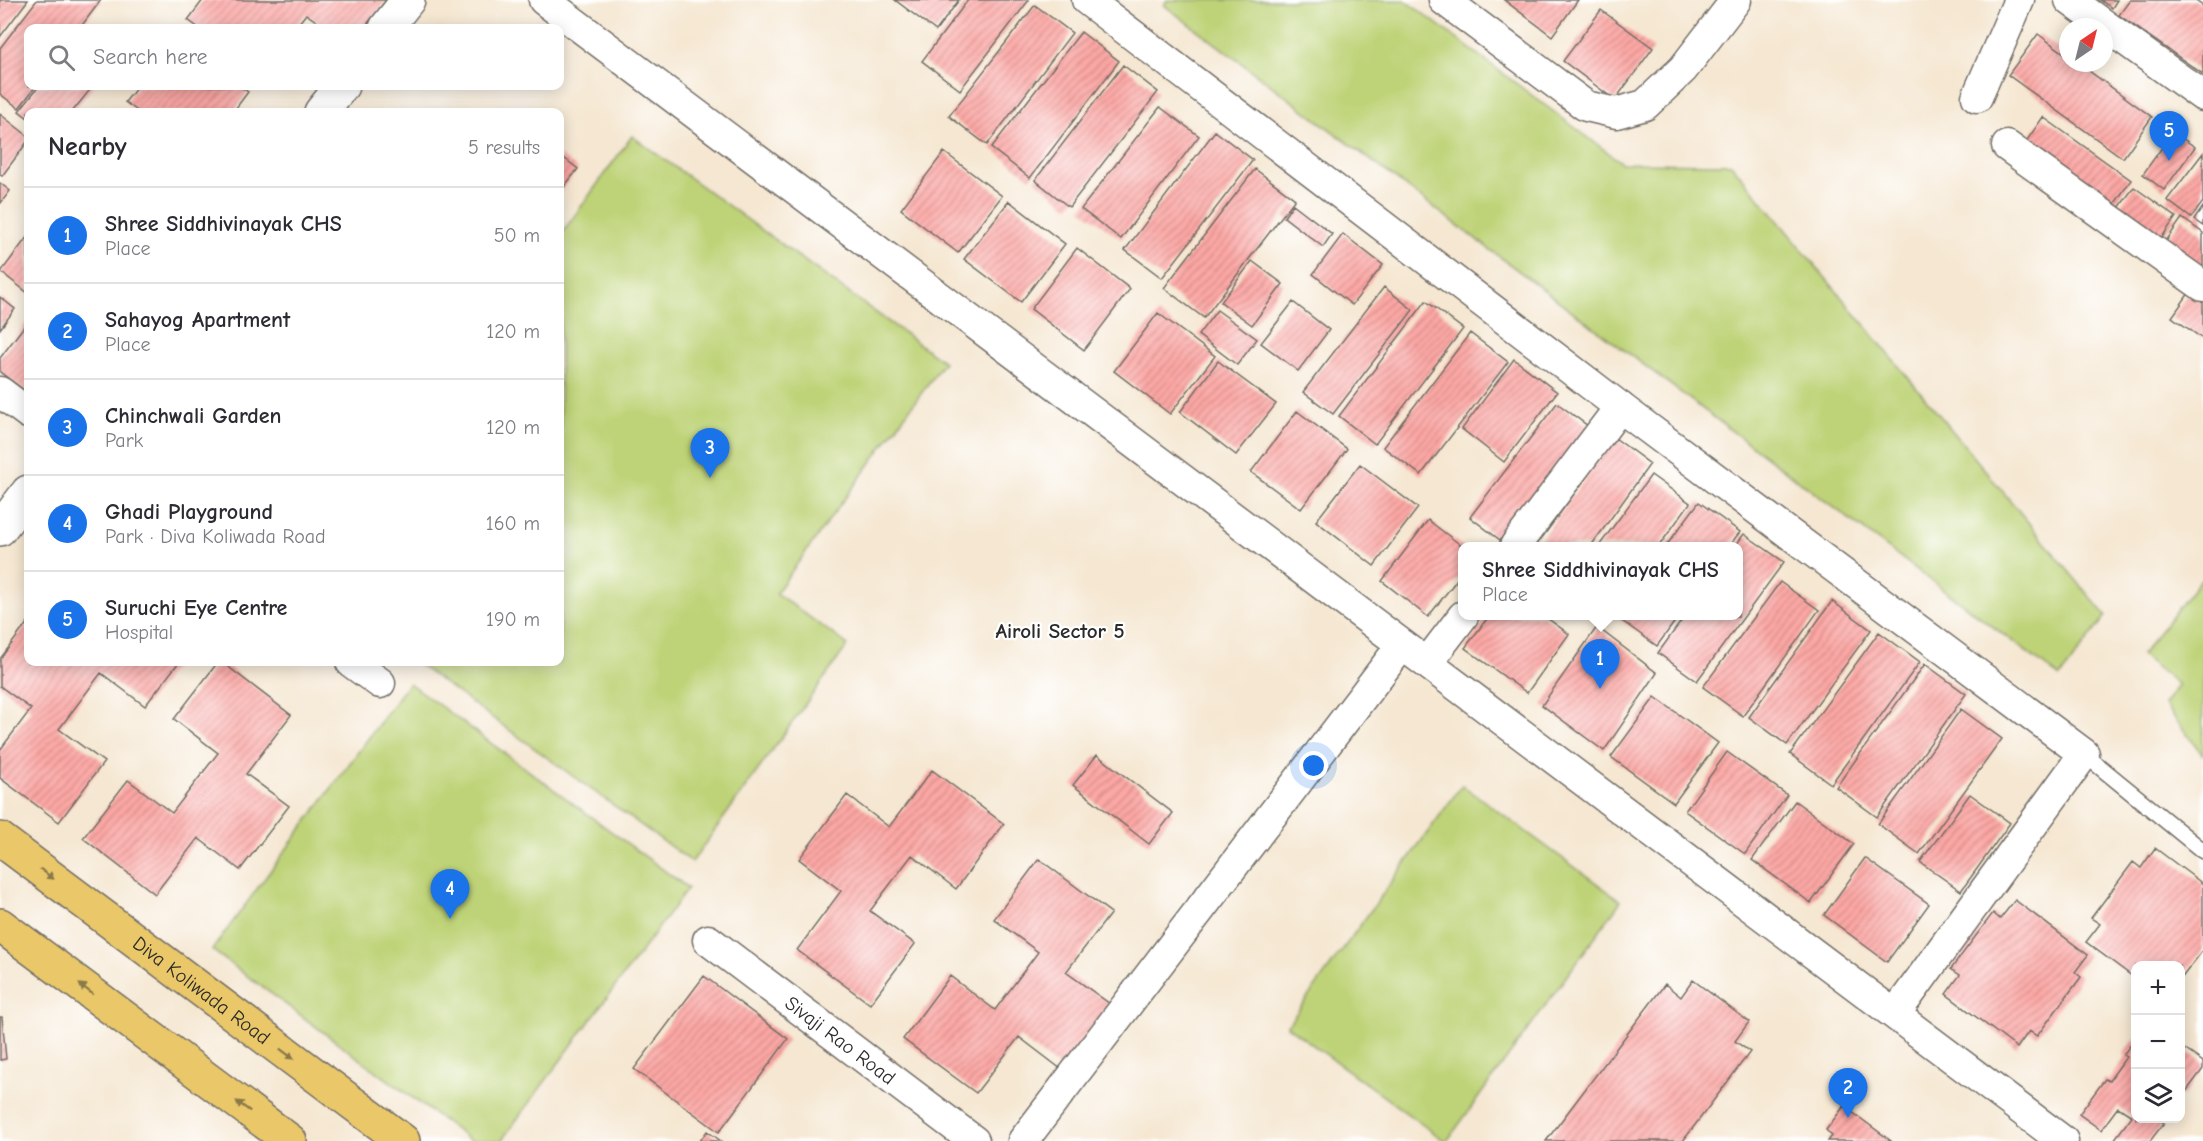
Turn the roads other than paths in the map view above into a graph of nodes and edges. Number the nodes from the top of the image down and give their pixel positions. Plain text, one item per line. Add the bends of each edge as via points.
1 (408, 0) edge
2 (544, 0) edge
3 (1087, 0) edge
4 (1444, 0) edge
5 (1736, 0) edge
6 (2019, 0) edge
7 (2070, 0) edge
8 (389, 24) edge
9 (339, 90) edge
10 (2203, 96) edge
11 (1977, 97) dead end
12 (324, 108) edge
13 (2007, 146) dead end
14 (2203, 286) edge
15 (0, 392) edge
16 (1620, 407) junction
17 (24, 410) edge
18 (24, 497) edge
19 (0, 529) edge
20 (1518, 542) edge
21 (1459, 620) edge
22 (1402, 645) junction
23 (1427, 663) junction
24 (357, 666) edge
25 (380, 683) dead end
26 (2084, 754) junction
27 (0, 839) edge
28 (2203, 851) edge
29 (0, 925) edge
30 (708, 940) dead end
31 (1895, 1014) junction
32 (290, 1141) edge
33 (403, 1141) edge
34 (974, 1141) edge
35 (1023, 1141) edge
36 (2063, 1141) edge

1 - 8 street
2 - 22 street
3 - 16 street
4 - 5 street via 1586,106 1616,113 1645,105 1683,69
6 - 11 street
7 - 10 street
9 - 12 street
13 - 14 street
15 - 17 street
16 - 20 street
16 - 26 street
18 - 19 street
21 - 23 street
22 - 23 street
22 - 35 street
23 - 31 street
24 - 25 street
26 - 28 lane
26 - 31 street
27 -> 33 main road, Diva Koliwada Road
32 -> 29 main road
30 - 34 street, Sivaji Rao Road
31 - 36 street

